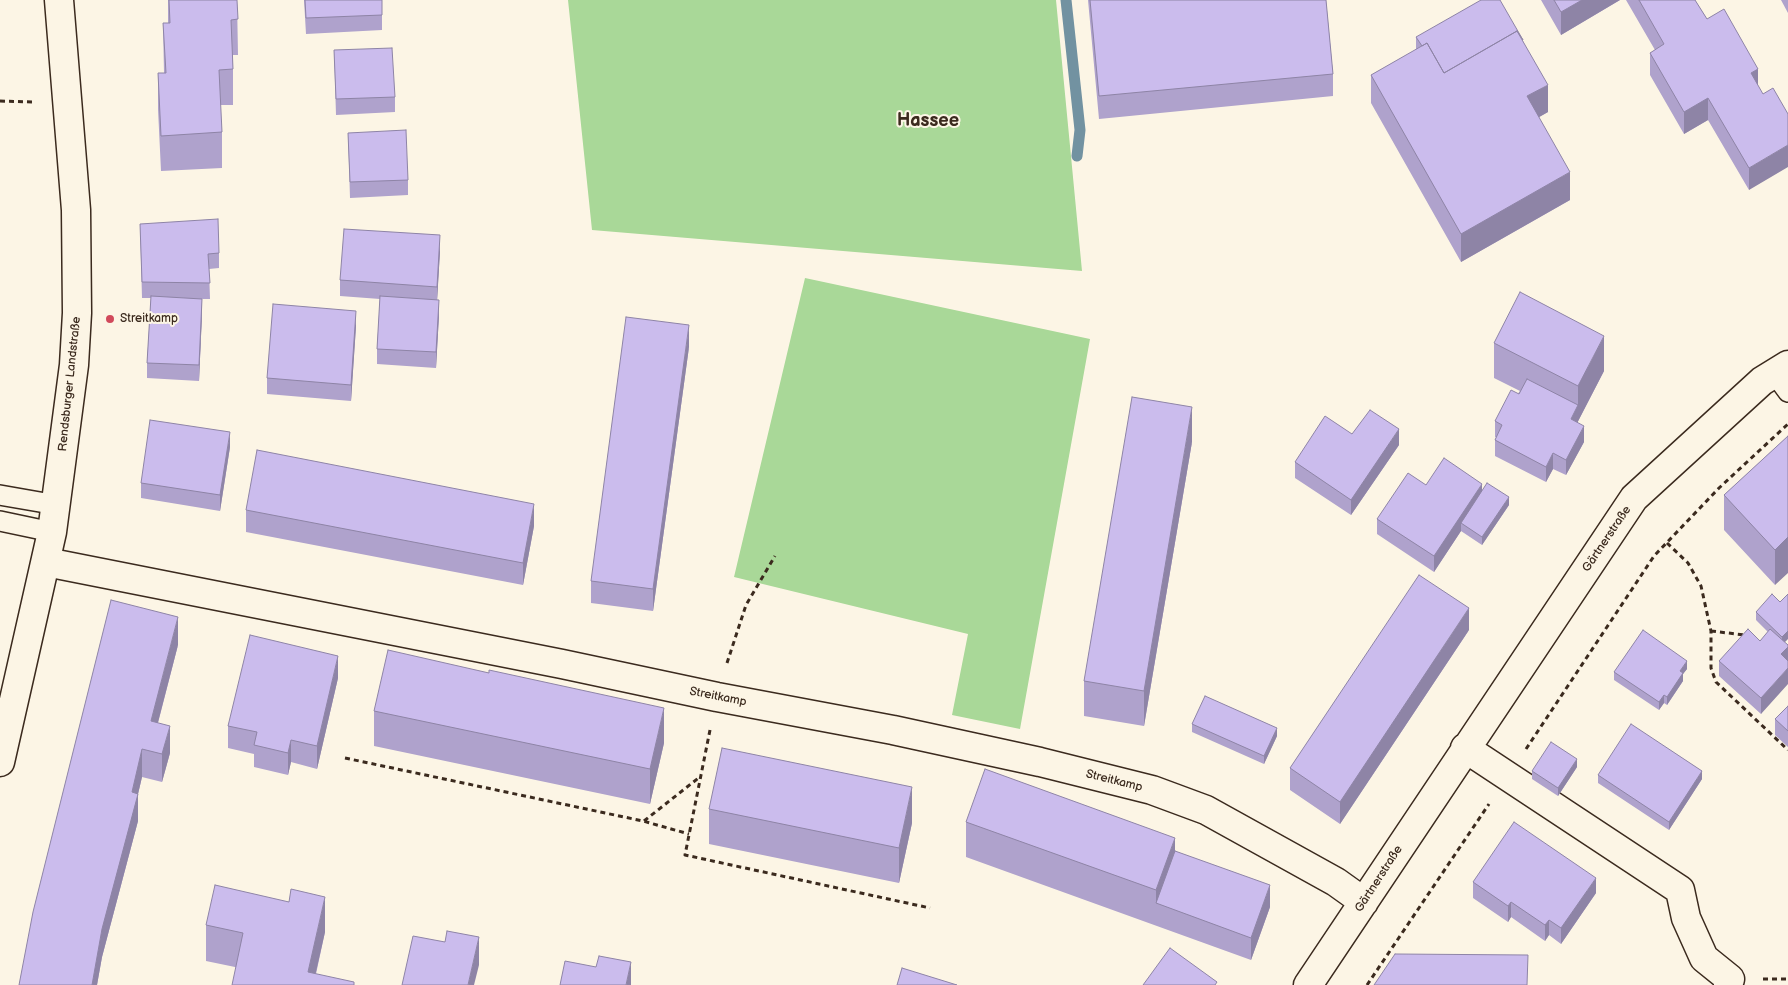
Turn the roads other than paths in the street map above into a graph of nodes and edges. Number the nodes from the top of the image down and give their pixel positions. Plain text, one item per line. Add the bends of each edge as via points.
1 (59, 0) edge
2 (1784, 377) edge
3 (0, 496) edge
4 (57, 505) junction
5 (0, 521) edge
6 (52, 532) junction
7 (46, 562) junction
8 (1465, 748) junction
9 (0, 762) edge
10 (1364, 902) junction
11 (1308, 985) edge
12 (1728, 985) edge

1 - 4 street, Rendsburger Landstraße via 76,210 77,313
2 - 8 street, Gärtnerstraße via 1762,381 1634,498
3 - 4 lane
4 - 6 street, Rendsburger Landstraße
5 - 6 lane
6 - 7 street, Rendsburger Landstraße
7 - 9 street, Rendsburger Landstraße
7 - 10 street, Streitkamp via 893,730 1152,790 1214,814 1336,882
8 - 10 street, Gärtnerstraße
8 - 12 street via 1680,890 1686,918 1704,958 1730,979
10 - 11 street, Gärtnerstraße

